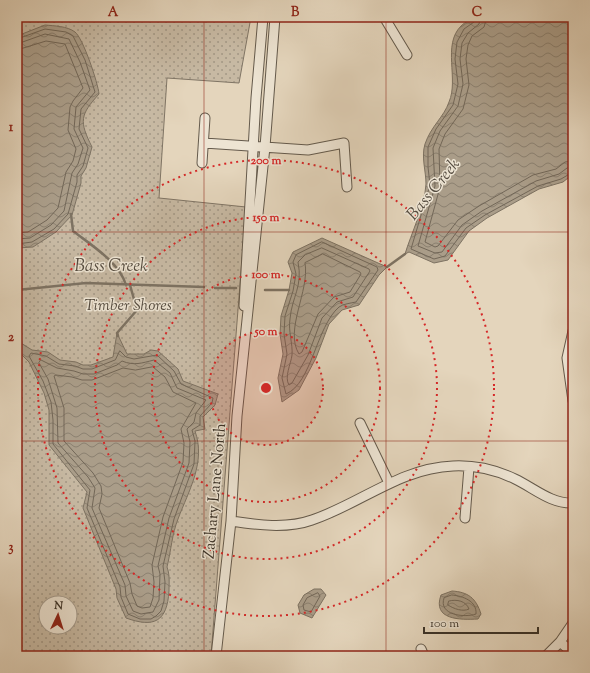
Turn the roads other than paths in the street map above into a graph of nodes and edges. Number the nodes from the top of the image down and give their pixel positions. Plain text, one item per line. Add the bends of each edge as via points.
1 (263, 17) edge
2 (275, 17) edge
3 (384, 17) edge
4 (407, 55) dead end
5 (205, 118) dead end
6 (204, 143) junction
7 (253, 147) junction
8 (265, 147) junction
9 (202, 163) dead end
10 (347, 187) dead end
11 (245, 327) junction
12 (573, 331) edge
13 (573, 400) edge
14 (360, 423) dead end
15 (469, 466) junction
16 (389, 483) junction
17 (573, 503) edge
18 (465, 518) dead end
19 (231, 521) junction
20 (573, 623) edge
21 (560, 642) junction
22 (573, 653) edge
23 (216, 656) edge
24 (546, 656) edge

1 - 7 street, Zachary Lane North
2 - 8 street, Zachary Lane North
3 - 4 street
5 - 6 street
6 - 7 street
6 - 9 street
7 - 8 street
7 - 11 street, Zachary Lane North
8 - 10 street via 308,150 344,143
8 - 11 street, Zachary Lane North via 249,310
11 - 19 street, Zachary Lane North
12 - 13 street via 567,358
14 - 16 street
15 - 16 street via 435,467
15 - 17 street via 514,478 557,502
15 - 18 street
16 - 19 street via 322,516 299,523 269,525
19 - 23 street, Zachary Lane North
20 - 21 street
21 - 22 street
21 - 24 street

